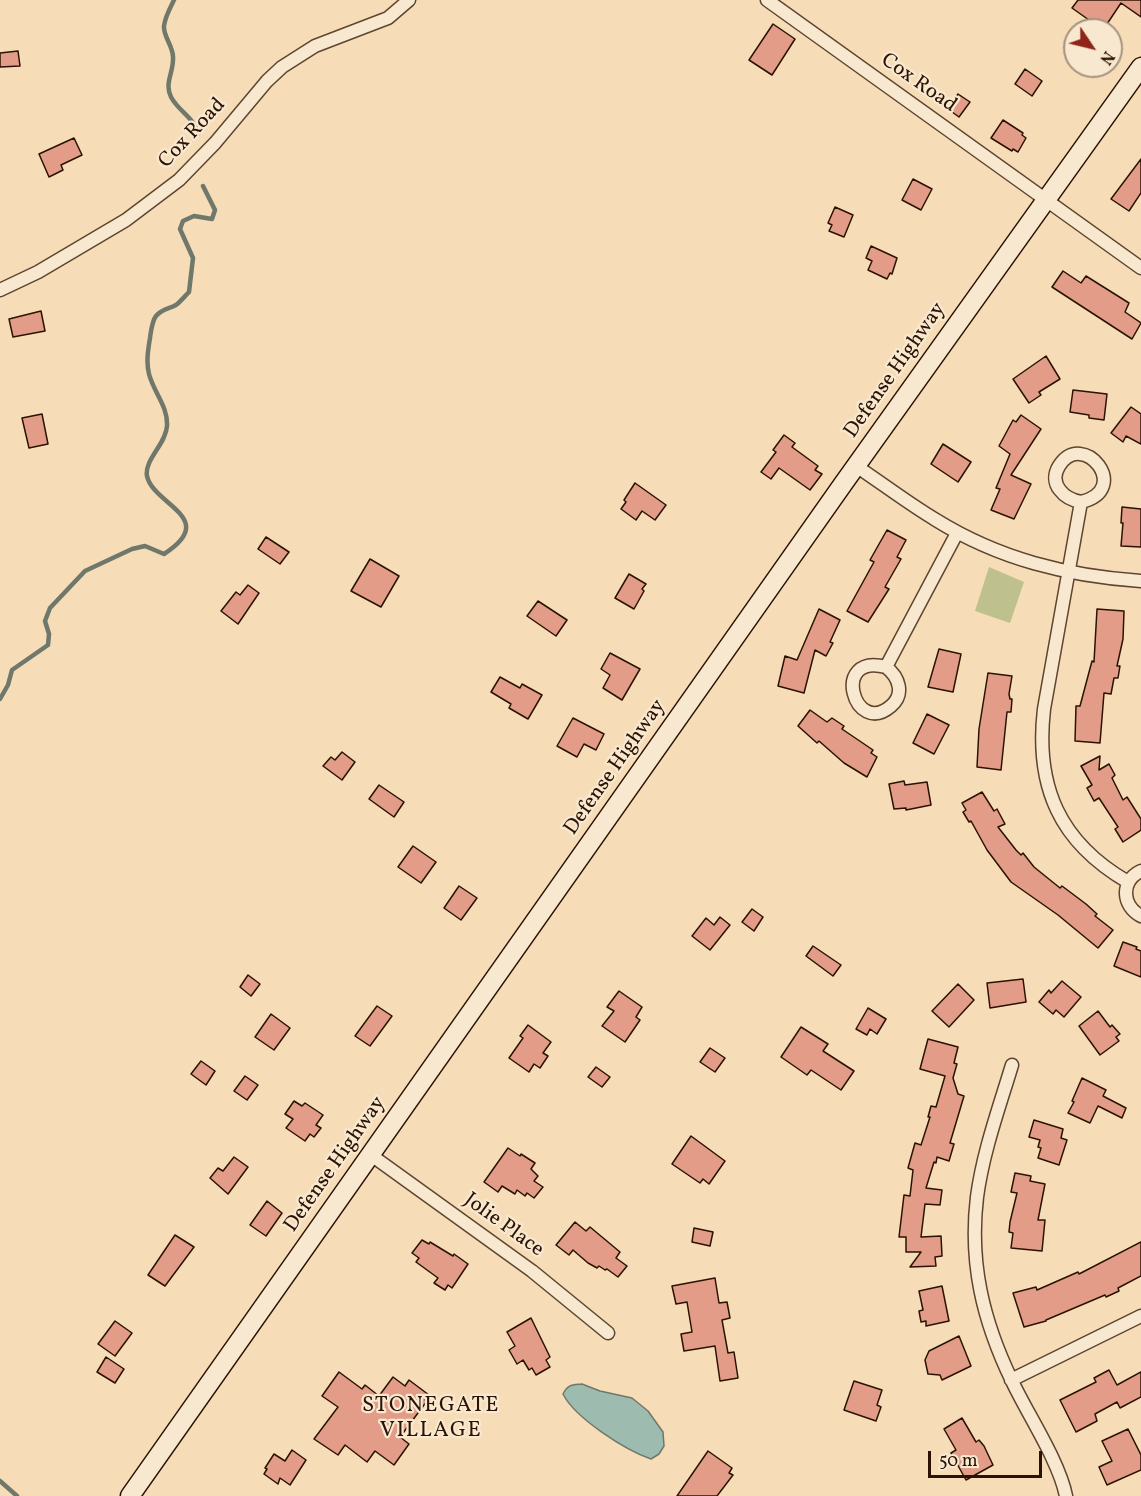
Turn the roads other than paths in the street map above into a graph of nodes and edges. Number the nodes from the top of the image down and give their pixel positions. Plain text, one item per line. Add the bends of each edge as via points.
1 (409, 0) edge
2 (767, 0) edge
3 (1141, 67) edge
4 (1046, 199) junction
5 (1141, 268) edge
6 (0, 290) edge
7 (856, 466) junction
8 (1081, 502) dead end
9 (957, 533) junction
10 (1070, 572) junction
11 (1141, 581) edge
12 (886, 667) dead end
13 (1141, 871) edge
14 (1128, 882) junction
15 (1141, 915) edge
16 (1012, 1065) dead end
17 (371, 1155) junction
18 (1141, 1316) edge
19 (608, 1333) dead end
20 (1011, 1380) junction
21 (130, 1496) edge
22 (1066, 1496) edge

1 - 6 street, Cox Road via 388,18 315,46 282,67 179,180 126,220
2 - 4 street, Cox Road
3 - 4 main road, Defense Highway
4 - 5 street, Cox Road
4 - 7 main road, Defense Highway
7 - 9 street
7 - 17 main road, Defense Highway
8 - 10 street
9 - 10 street via 1027,563
9 - 12 street
10 - 11 street
10 - 14 street via 1044,709 1041,756 1047,786 1073,837 1090,856
13 - 14 street
14 - 15 street via 1128,904
16 - 20 street via 984,1162 975,1226 978,1287 990,1330
17 - 19 street, Jolie Place via 532,1271
17 - 21 main road, Defense Highway
18 - 20 street
20 - 22 street

